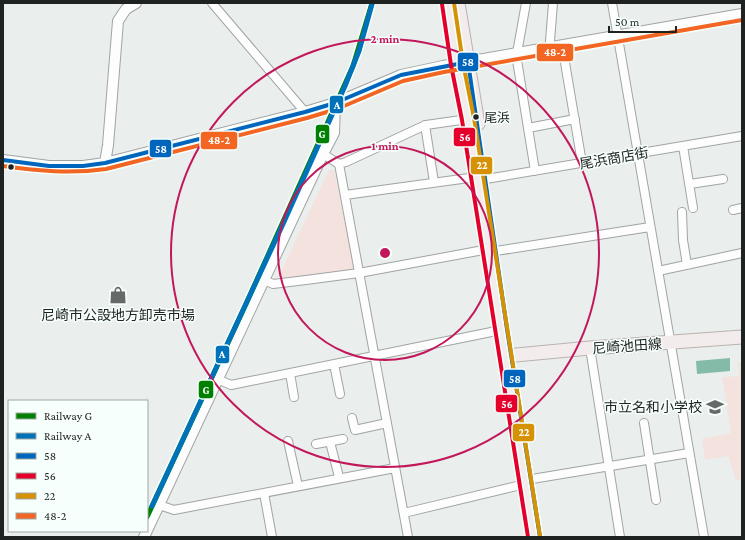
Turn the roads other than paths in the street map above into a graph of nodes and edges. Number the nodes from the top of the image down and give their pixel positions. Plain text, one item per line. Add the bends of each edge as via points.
1 (136, 3) edge
2 (212, 3) edge
3 (448, 3) edge
4 (458, 3) edge
5 (526, 3) edge
6 (553, 3) edge
7 (612, 3) edge
8 (742, 14) edge
9 (618, 36) junction
10 (562, 45) junction
11 (551, 47) junction
12 (516, 54) junction
13 (463, 63) junction
14 (335, 103) junction
15 (305, 112) junction
16 (468, 119) junction
17 (575, 119) junction
18 (425, 125) junction
19 (528, 128) junction
20 (742, 136) edge
21 (683, 146) junction
22 (323, 154) junction
23 (638, 154) junction
24 (3, 160) edge
25 (105, 163) junction
26 (582, 163) junction
27 (339, 164) junction
28 (535, 171) junction
29 (481, 178) junction
30 (723, 179) dead end
31 (434, 182) junction
32 (690, 184) junction
33 (345, 195) junction
34 (693, 208) dead end
35 (742, 208) edge
36 (733, 210) dead end
37 (682, 212) dead end
38 (650, 227) junction
39 (492, 250) junction
40 (742, 253) edge
41 (687, 265) junction
42 (658, 271) junction
43 (359, 273) junction
44 (264, 280) junction
45 (504, 329) junction
46 (742, 338) edge
47 (670, 343) junction
48 (590, 348) junction
49 (375, 355) junction
50 (508, 356) junction
51 (334, 364) junction
52 (290, 373) junction
53 (217, 379) junction
54 (340, 394) dead end
55 (294, 397) dead end
56 (352, 418) dead end
57 (387, 423) junction
58 (644, 423) dead end
59 (343, 439) dead end
60 (288, 441) dead end
61 (330, 442) junction
62 (316, 444) dead end
63 (689, 453) junction
64 (650, 460) junction
65 (609, 466) junction
66 (395, 468) junction
67 (339, 478) junction
68 (528, 482) junction
69 (298, 486) junction
70 (264, 493) junction
71 (656, 500) dead end
72 (159, 505) junction
73 (404, 513) junction
74 (148, 528) edge
75 (272, 537) edge
76 (408, 537) edge
77 (534, 537) edge
78 (540, 537) edge
79 (620, 537) edge
80 (704, 537) edge

1 - 25 street via 126,9 118,21
2 - 15 street
3 - 13 main road
4 - 13 main road
5 - 12 street
6 - 11 street
7 - 9 street
8 - 9 street
9 - 10 street
9 - 23 street
10 - 11 street
10 - 17 street
11 - 12 street
12 - 13 street
12 - 19 street
13 - 14 street via 401,75
13 - 16 main road
13 - 29 main road
14 - 15 street
14 - 22 street via 334,132
15 - 25 street
16 - 18 street
16 - 29 main road
17 - 19 street
17 - 26 street
18 - 27 street
18 - 31 street
19 - 28 street
20 - 21 street, 尾浜商店街
21 - 23 street, 尾浜商店街
21 - 32 street
22 - 27 street
22 - 44 street
23 - 26 street, 尾浜商店街
23 - 38 street
24 - 25 street via 49,166
26 - 28 street, 尾浜商店街
27 - 33 street
28 - 29 street, 尾浜商店街
29 - 31 street, 尾浜商店街
29 - 39 main road
30 - 32 street
31 - 33 street, 尾浜商店街
32 - 34 street
33 - 43 street
35 - 36 street
37 - 41 street
38 - 39 street
38 - 42 street
39 - 43 street
39 - 45 main road
40 - 41 street
41 - 42 street
42 - 47 street
43 - 44 street via 273,284
43 - 49 street
44 - 53 street
45 - 49 street
45 - 50 main road
46 - 47 main road, 尼崎池田線
47 - 48 main road, 尼崎池田線
47 - 63 street
48 - 50 main road, 尼崎池田線
48 - 65 street
49 - 51 street
49 - 57 street
50 - 68 main road
51 - 52 street
51 - 54 street
52 - 53 street via 231,385
52 - 55 street
53 - 72 street
56 - 57 street via 355,430
57 - 66 street
58 - 64 street
59 - 61 street
60 - 69 street
61 - 62 street
61 - 67 street
63 - 64 street
63 - 80 street
64 - 65 street
64 - 71 street
65 - 68 street
65 - 79 street
66 - 67 street
66 - 73 street
67 - 69 street
68 - 73 street
68 - 77 main road
68 - 78 main road
69 - 70 street
70 - 72 street via 174,510
70 - 75 street
72 - 74 street
73 - 76 street

